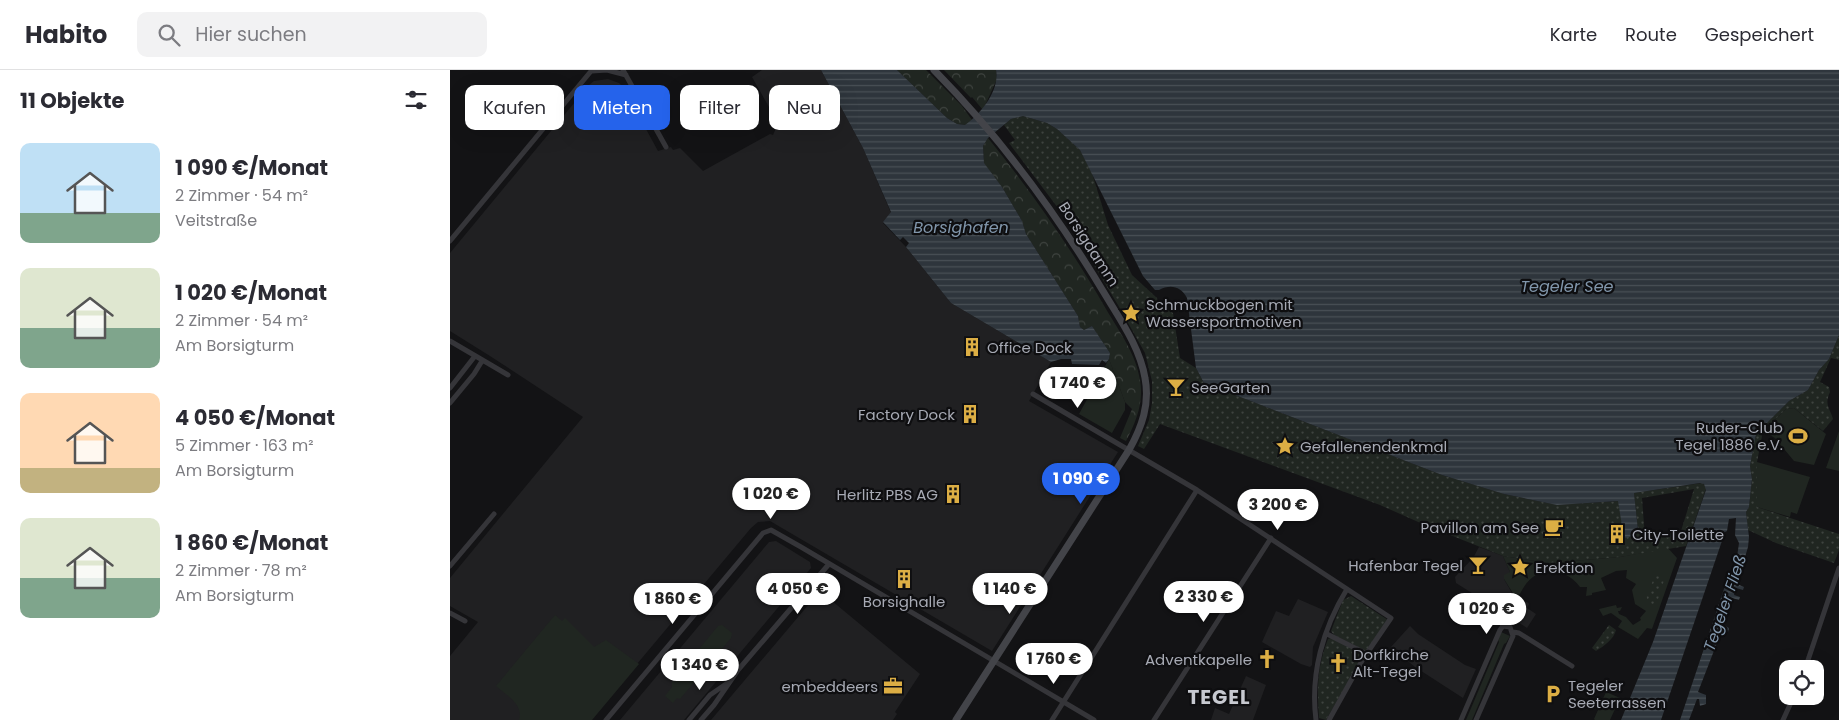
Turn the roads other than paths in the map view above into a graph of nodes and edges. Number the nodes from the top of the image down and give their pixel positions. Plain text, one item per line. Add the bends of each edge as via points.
1 (934, 70) edge
2 (592, 71) edge
3 (624, 72) edge
4 (666, 147) dead end
5 (450, 240) edge
6 (450, 341) edge
7 (475, 356) junction
8 (482, 361) junction
9 (508, 375) dead end
10 (450, 388) edge
11 (1033, 394) dead end
12 (450, 403) edge
13 (1129, 450) junction
14 (1197, 490) junction
15 (494, 514) dead end
16 (1270, 538) junction
17 (828, 564) junction
18 (450, 566) edge
19 (1839, 568) edge
20 (1347, 589) junction
21 (1466, 599) dead end
22 (450, 613) edge
23 (465, 620) dead end
24 (1503, 626) junction
25 (1513, 632) junction
26 (1327, 634) junction
27 (1367, 654) junction
28 (1808, 660) edge
29 (994, 662) junction
30 (1572, 666) dead end
31 (729, 682) junction
32 (1064, 702) junction
33 (1790, 705) edge
34 (606, 720) edge
35 (689, 720) edge
36 (701, 720) edge
37 (956, 720) edge
38 (1052, 720) edge
39 (1094, 720) edge
40 (1154, 720) edge
41 (1316, 720) edge
42 (1329, 720) edge
43 (1462, 720) edge
44 (1476, 720) edge
45 (1784, 720) edge

1 - 13 street, Borsigdamm via 967,104 1032,184 1076,248 1139,355 1145,378 1146,405 1139,431
2 - 3 street
2 - 5 street
3 - 4 street
6 - 7 street
7 - 8 street
7 - 10 street
8 - 9 street
8 - 12 street
11 - 13 street
13 - 14 street
13 - 29 street, Borsigdamm
14 - 16 street
14 - 32 street
15 - 18 street
16 - 20 street
16 - 40 street
17 - 29 street
17 - 31 street
17 - 34 street via 775,531 766,532
19 - 28 street
20 - 26 street
20 - 27 street via 1391,618
21 - 24 street via 1492,614
22 - 23 street
24 - 25 street via 1508,626
24 - 43 street
25 - 30 street
25 - 44 street
26 - 27 street
26 - 41 street via 1316,669
27 - 42 street
29 - 32 street
29 - 37 street, Borsigdamm
31 - 35 street via 710,694
31 - 36 street
32 - 38 street
32 - 39 street
33 - 45 street

